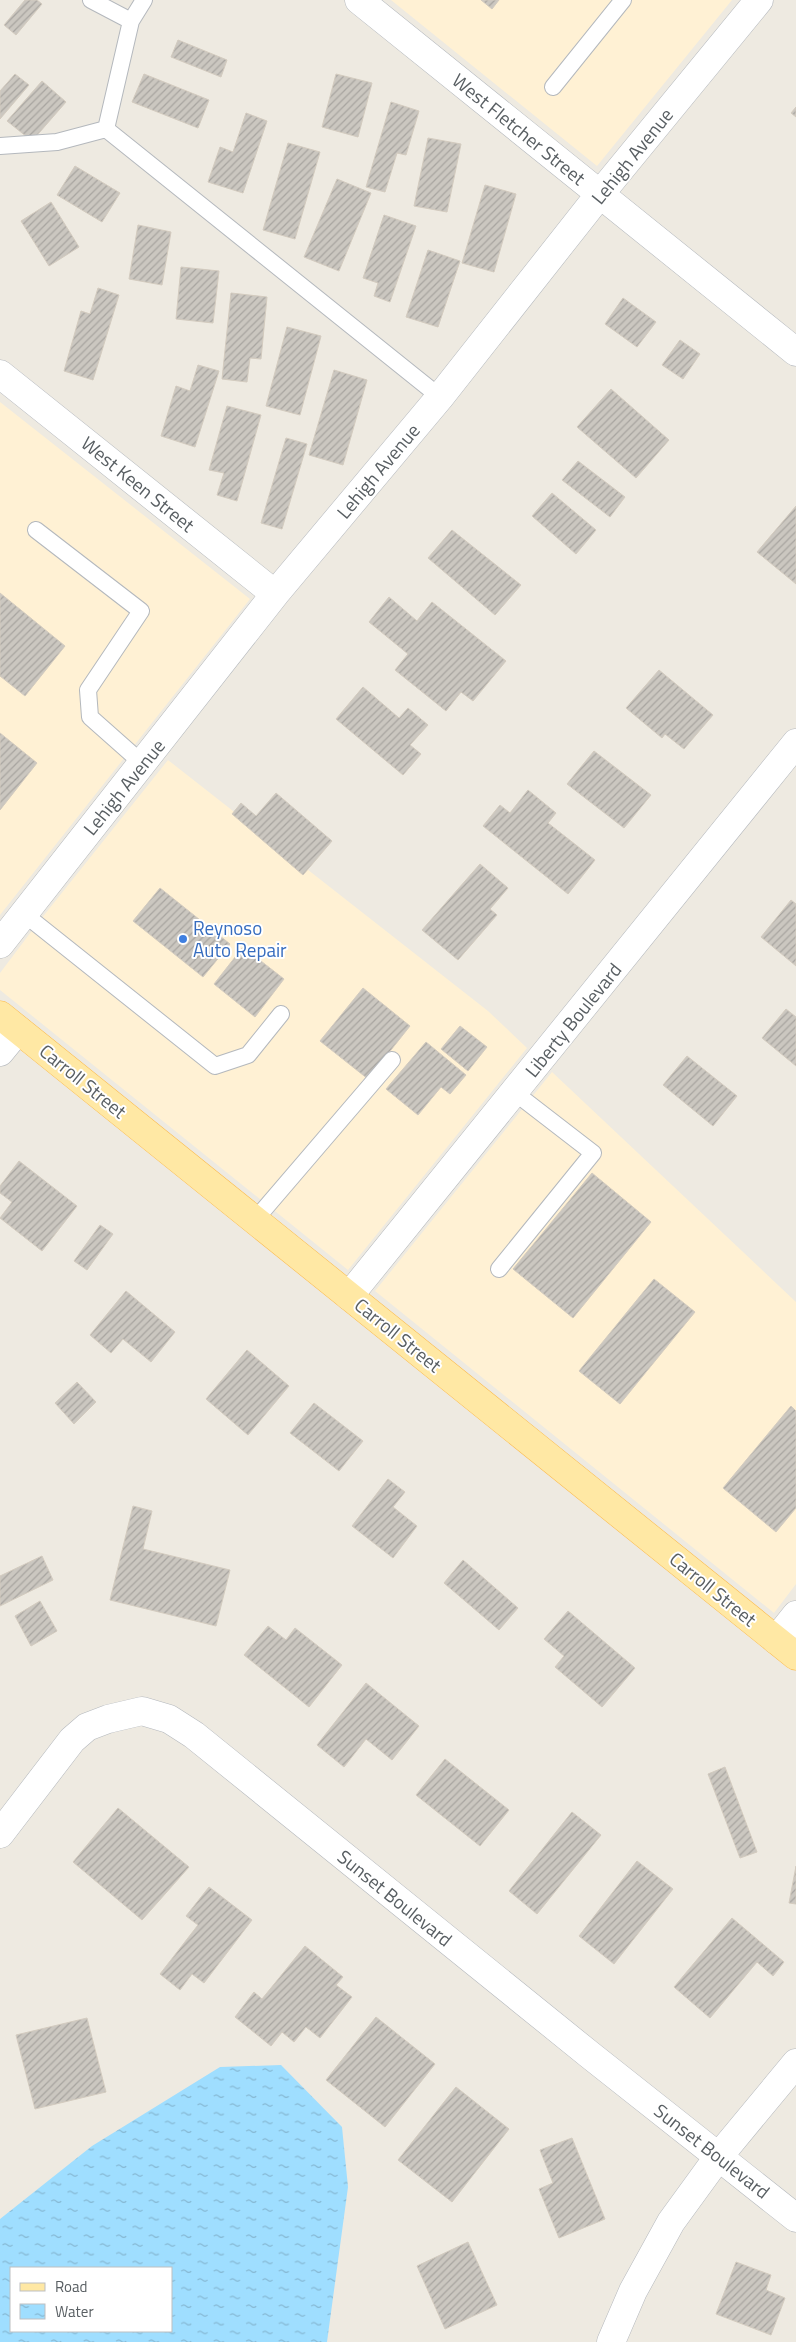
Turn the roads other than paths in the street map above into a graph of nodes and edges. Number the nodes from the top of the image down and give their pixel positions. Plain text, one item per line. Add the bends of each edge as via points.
1 (91, 0) edge
2 (144, 0) edge
3 (359, 0) edge
4 (623, 0) edge
5 (758, 0) edge
6 (131, 21) junction
7 (553, 87) dead end
8 (106, 129) junction
9 (0, 146) edge
10 (600, 194) junction
11 (796, 352) edge
12 (0, 374) edge
13 (440, 398) junction
14 (36, 530) dead end
15 (275, 594) junction
16 (796, 743) edge
17 (143, 764) junction
18 (23, 913) junction
19 (0, 944) edge
20 (281, 1014) dead end
21 (9, 1022) edge
22 (0, 1052) edge
23 (392, 1060) dead end
24 (514, 1092) junction
25 (255, 1220) junction
26 (499, 1270) dead end
27 (349, 1296) junction
28 (796, 1615) edge
29 (786, 1648) edge
30 (0, 1834) edge
31 (796, 2063) edge
32 (720, 2156) junction
33 (796, 2218) edge
34 (611, 2342) edge

1 - 6 lane
2 - 6 lane
3 - 10 street, West Fletcher Street
4 - 7 lane
5 - 10 street, Lehigh Avenue
6 - 8 lane
8 - 9 lane via 57,142
8 - 13 lane
10 - 11 street, West Fletcher Street
10 - 13 street, Lehigh Avenue
12 - 15 street, West Keen Street
13 - 15 street, Lehigh Avenue
14 - 17 lane via 141,612 88,690 90,717
15 - 17 street, Lehigh Avenue
16 - 24 street, Liberty Boulevard
17 - 18 street, Lehigh Avenue
18 - 19 street, Lehigh Avenue
18 - 20 lane via 215,1066 248,1056
21 - 22 street
21 - 25 main road, Carroll Street
23 - 25 lane
24 - 26 lane via 593,1153
24 - 27 street, Liberty Boulevard
25 - 27 main road, Carroll Street
27 - 29 main road, Carroll Street
28 - 29 street
30 - 32 street, Sunset Boulevard via 72,1740 87,1728 142,1711 169,1719 194,1735
31 - 32 street
32 - 33 street, Sunset Boulevard
32 - 34 street via 671,2222 633,2291

